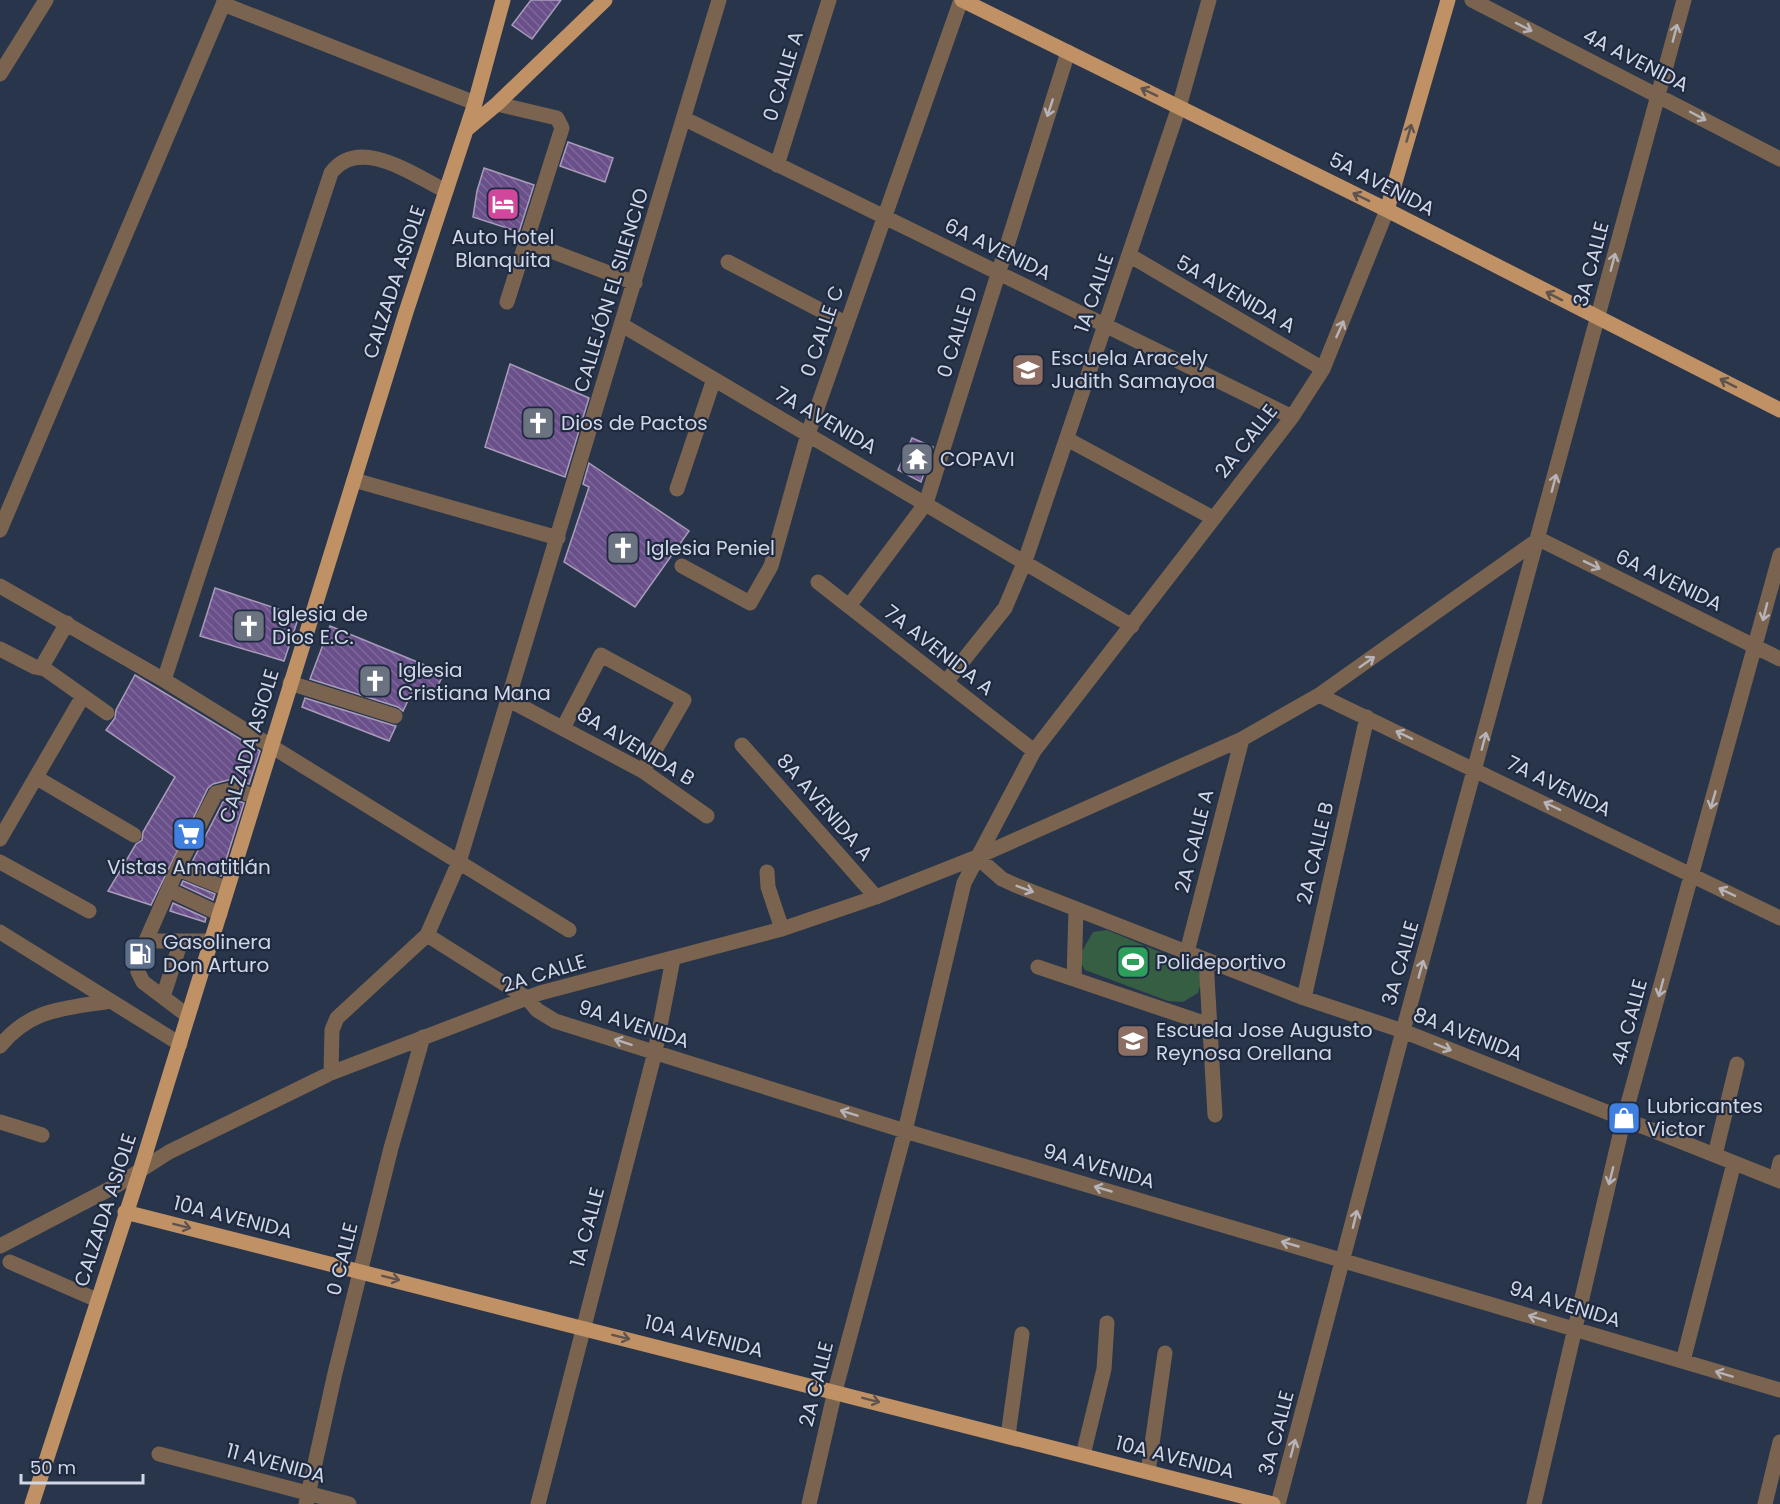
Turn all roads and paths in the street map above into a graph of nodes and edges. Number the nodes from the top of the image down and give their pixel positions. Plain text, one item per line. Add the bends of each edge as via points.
1 (46, 0) edge
2 (503, 0) edge
3 (604, 0) edge
4 (719, 0) edge
5 (829, 0) edge
6 (962, 0) edge
7 (1209, 0) edge
8 (1448, 0) edge
9 (1472, 0) edge
10 (1684, 0) edge
11 (224, 2) edge
12 (1068, 52) junction
13 (0, 73) edge
14 (1658, 95) junction
15 (475, 103) junction
16 (497, 104) junction
17 (1179, 106) junction
18 (685, 119) junction
19 (466, 129) junction
20 (1780, 159) edge
21 (777, 165) junction
22 (446, 191) junction
23 (1387, 210) junction
24 (884, 217) junction
25 (525, 241) junction
26 (1129, 255) junction
27 (728, 262) dead end
28 (998, 273) junction
29 (635, 283) junction
30 (507, 302) dead end
31 (1598, 318) junction
32 (847, 324) junction
33 (622, 325) junction
34 (1105, 326) junction
35 (1323, 369) junction
36 (714, 379) junction
37 (1780, 410) edge
38 (1292, 417) junction
39 (808, 434) junction
40 (1067, 439) junction
41 (354, 480) junction
42 (677, 489) dead end
43 (926, 503) junction
44 (1213, 518) junction
45 (0, 530) edge
46 (558, 538) junction
47 (1539, 539) junction
48 (1780, 555) edge
49 (1025, 561) junction
50 (682, 566) dead end
51 (818, 582) dead end
52 (0, 586) edge
53 (849, 606) junction
54 (67, 623) junction
55 (1132, 626) junction
56 (1757, 647) junction
57 (2, 656) edge
58 (1780, 659) edge
59 (45, 669) junction
60 (164, 680) junction
61 (946, 682) junction
62 (290, 683) junction
63 (1319, 695) junction
64 (83, 696) junction
65 (509, 700) junction
66 (107, 713) dead end
67 (395, 716) dead end
68 (1367, 717) junction
69 (564, 728) junction
70 (1242, 739) junction
71 (742, 745) dead end
72 (270, 747) junction
73 (1034, 751) junction
74 (1476, 769) junction
75 (642, 771) junction
76 (37, 778) junction
77 (255, 797) junction
78 (706, 816) dead end
79 (134, 835) dead end
80 (0, 839) edge
81 (977, 857) junction
82 (0, 862) edge
83 (459, 862) junction
84 (178, 869) junction
85 (767, 872) dead end
86 (1692, 875) junction
87 (169, 890) junction
88 (227, 890) junction
89 (876, 897) junction
90 (1076, 909) junction
91 (89, 911) dead end
92 (219, 914) junction
93 (1780, 918) edge
94 (782, 929) junction
95 (569, 930) dead end
96 (0, 932) edge
97 (427, 935) junction
98 (181, 941) junction
99 (211, 941) junction
100 (144, 945) junction
101 (1187, 952) junction
102 (673, 959) junction
103 (1206, 960) junction
104 (1038, 967) dead end
105 (1074, 979) junction
106 (163, 997) junction
107 (527, 998) junction
108 (1304, 998) junction
109 (110, 1001) junction
110 (188, 1016) junction
111 (1210, 1025) junction
112 (1403, 1031) junction
113 (423, 1037) junction
114 (180, 1044) junction
115 (0, 1046) edge
116 (655, 1052) junction
117 (1737, 1064) dead end
118 (331, 1073) junction
119 (1215, 1115) dead end
120 (1624, 1118) junction
121 (0, 1122) edge
122 (905, 1131) junction
123 (42, 1135) dead end
124 (1715, 1155) junction
125 (1780, 1162) edge
126 (1734, 1163) junction
127 (140, 1171) junction
128 (1778, 1180) edge
129 (125, 1212) junction
130 (0, 1246) edge
131 (1344, 1260) junction
132 (10, 1262) dead end
133 (360, 1270) junction
134 (98, 1300) junction
135 (1107, 1323) dead end
136 (583, 1327) junction
137 (1574, 1329) junction
138 (1022, 1334) dead end
139 (1165, 1353) dead end
140 (1683, 1361) junction
141 (1780, 1390) edge
142 (835, 1391) junction
143 (1008, 1436) junction
144 (1780, 1442) edge
145 (159, 1454) dead end
146 (1083, 1455) junction
147 (1148, 1472) junction
148 (307, 1499) edge
149 (36, 1503) edge
150 (349, 1504) edge
151 (538, 1504) edge
152 (809, 1504) edge
153 (1273, 1504) edge
154 (1278, 1504) edge
155 (1534, 1504) edge
156 (1765, 1504) edge

1 - 13 street
2 - 15 main road, CALZADA ASIOLE
3 - 16 main road
4 - 18 street, CALLEJÓN EL SILENCIO
5 - 21 street, 0 CALLE A
6 - 12 main road, 5A AVENIDA
6 - 24 street, 0 CALLE C
7 - 17 street, 1A CALLE
23 -> 8 main road, 2A CALLE
9 -> 14 street, 4A AVENIDA
14 -> 10 street, 3A CALLE
11 - 15 street
11 - 45 street
17 -> 12 main road, 5A AVENIDA
12 -> 28 street, 0 CALLE D
14 -> 20 street, 4A AVENIDA
31 -> 14 street, 3A CALLE
15 - 19 main road, CALZADA ASIOLE
16 - 19 main road
16 - 25 street via 557,118 562,128
23 -> 17 main road, 5A AVENIDA
17 - 26 street, 1A CALLE
18 - 21 street, 6A AVENIDA
18 - 29 street, CALLEJÓN EL SILENCIO
19 - 22 main road, CALZADA ASIOLE
21 - 24 street, 6A AVENIDA
22 - 41 main road, CALZADA ASIOLE
22 - 60 street via 364,155 342,161 331,173
31 -> 23 main road, 5A AVENIDA
35 -> 23 street, 2A CALLE
24 - 28 street, 6A AVENIDA
24 - 32 street, 0 CALLE C
25 - 29 street
25 - 30 street
26 - 34 street, 1A CALLE
26 - 35 street, 5A AVENIDA A
27 - 32 street
28 - 34 street, 6A AVENIDA
28 - 43 street, 0 CALLE D
29 - 33 street, CALLEJÓN EL SILENCIO
37 -> 31 main road, 5A AVENIDA
47 -> 31 street, 3A CALLE
32 - 39 street, 0 CALLE C
33 - 36 street, 7A AVENIDA
33 - 46 street, CALLEJÓN EL SILENCIO
34 - 38 street, 6A AVENIDA
34 - 40 street, 1A CALLE
35 - 38 street, 2A CALLE
36 - 39 street, 7A AVENIDA
36 - 42 street
38 - 44 street, 2A CALLE
39 - 43 street, 7A AVENIDA
39 - 50 street, 0 CALLE C via 778,546 750,603
40 - 44 street
40 - 49 street, 1A CALLE
41 - 46 street
41 - 62 main road, CALZADA ASIOLE
43 - 49 street, 7A AVENIDA
43 - 53 street, 0 CALLE D
44 - 55 street, 2A CALLE
46 - 65 street, CALLEJÓN EL SILENCIO
47 -> 56 street, 6A AVENIDA
63 -> 47 street
74 -> 47 street, 3A CALLE
48 -> 56 street, 4A CALLE
49 - 55 street, 7A AVENIDA
49 - 61 street, 1A CALLE via 1005,608
51 - 53 street, 7A AVENIDA A
52 - 54 street
53 - 61 street, 7A AVENIDA A
54 - 59 street via 44,663
54 - 60 street
55 - 73 street, 2A CALLE
56 - 58 street, 6A AVENIDA
56 -> 86 street, 4A CALLE
57 - 59 street
59 - 64 street
60 - 72 street
61 - 73 street, 7A AVENIDA A
62 - 67 street
62 - 72 main road, CALZADA ASIOLE
63 - 68 street, 7A AVENIDA
63 - 70 street
64 - 66 street
64 - 76 street
65 - 69 street, 8A AVENIDA B
65 - 83 street, CALLEJÓN EL SILENCIO
74 -> 68 street, 7A AVENIDA
68 - 108 street, 2A CALLE B
69 - 75 street, 8A AVENIDA B
69 - 75 street via 600,655 684,700
70 - 81 street
70 - 101 street, 2A CALLE A
71 - 89 street, 8A AVENIDA A
72 - 77 main road, CALZADA ASIOLE
72 - 83 street
73 - 81 street, 2A CALLE
86 -> 74 street, 7A AVENIDA
112 -> 74 street, 3A CALLE
75 - 78 street, 8A AVENIDA B
76 - 79 street
76 - 80 street
77 - 84 street via 234,789 216,793
77 - 88 main road, CALZADA ASIOLE
81 - 89 street, 2A CALLE
81 -> 90 street, 8A AVENIDA via 1002,879
81 - 122 street, 2A CALLE via 964,883
82 - 91 street
83 - 95 street
83 - 97 street, CALLEJÓN EL SILENCIO
84 - 87 street
84 - 88 street
85 - 94 street
93 -> 86 street, 7A AVENIDA
86 -> 120 street, 4A CALLE
87 - 92 street
87 - 100 street
88 - 92 main road, CALZADA ASIOLE
89 - 94 street, 2A CALLE
90 - 101 street, 8A AVENIDA
90 - 105 street
92 - 99 main road, CALZADA ASIOLE
94 - 102 street, 2A CALLE
96 - 109 street
97 - 107 street, 9A AVENIDA
97 - 118 street, CALLEJÓN EL SILENCIO via 337,1018 332,1030
98 - 99 street
98 - 100 street
98 - 106 street
99 - 110 main road, CALZADA ASIOLE
100 - 106 street via 138,972 143,982
101 - 103 street, 8A AVENIDA
102 - 107 street, 2A CALLE
102 - 116 street, 1A CALLE
103 - 108 street, 8A AVENIDA
103 - 111 street
104 - 105 street
105 - 111 street
106 - 110 street
107 - 113 street, 2A CALLE
116 -> 107 street, 9A AVENIDA via 555,1021
108 - 112 street, 8A AVENIDA
109 - 114 street
109 - 115 street via 39,1014 11,1032
110 - 114 main road, CALZADA ASIOLE
111 - 119 street
112 -> 120 street, 8A AVENIDA
131 -> 112 street, 3A CALLE
113 - 118 street, 2A CALLE
113 - 133 street, 0 CALLE
114 - 127 main road, CALZADA ASIOLE
122 -> 116 street, 9A AVENIDA
116 - 136 street, 1A CALLE
117 - 124 street
118 - 127 street, 2A CALLE via 169,1152
120 - 124 street, 8A AVENIDA
120 -> 137 street, 4A CALLE
121 - 123 street
131 -> 122 street, 9A AVENIDA
122 - 142 street, 2A CALLE
124 - 126 street, 8A AVENIDA
125 - 128 street
126 - 128 street, 8A AVENIDA
126 - 140 street
127 - 129 main road, CALZADA ASIOLE
127 - 130 street, 2A CALLE
129 -> 133 main road, 10A AVENIDA
129 - 134 main road, CALZADA ASIOLE
137 -> 131 street, 9A AVENIDA
154 -> 131 street, 3A CALLE
132 - 134 street
133 -> 136 main road, 10A AVENIDA
133 - 148 street, 0 CALLE
134 - 149 main road, CALZADA ASIOLE
135 - 146 street via 1104,1369
136 -> 142 main road, 10A AVENIDA
136 - 151 street, 1A CALLE
137 - 140 street, 9A AVENIDA
137 - 155 street, 4A CALLE
138 - 143 street
139 - 147 street
141 -> 140 street, 9A AVENIDA
142 -> 143 main road, 10A AVENIDA
142 - 152 street, 2A CALLE
143 - 146 main road, 10A AVENIDA
144 - 156 street
145 - 148 street, 11 AVENIDA
146 - 147 main road, 10A AVENIDA
147 - 153 main road, 10A AVENIDA
148 - 150 street, 11 AVENIDA

